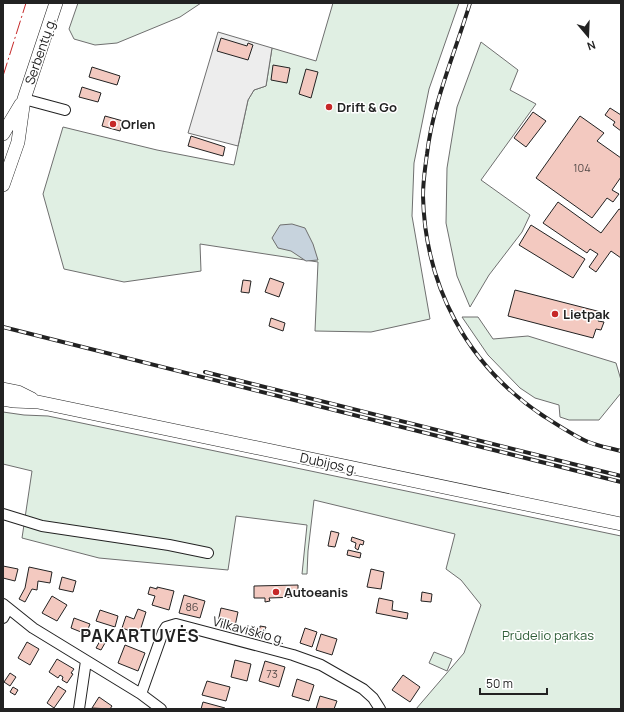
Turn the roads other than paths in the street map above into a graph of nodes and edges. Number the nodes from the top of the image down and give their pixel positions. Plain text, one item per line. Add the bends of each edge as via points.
1 (56, 3) edge
2 (24, 99) junction
3 (65, 110) dead end
4 (3, 134) edge
5 (3, 185) edge
6 (3, 389) edge
7 (3, 399) edge
8 (38, 402) junction
9 (3, 514) edge
10 (621, 524) edge
11 (208, 553) dead end
12 (6, 606) edge
13 (3, 618) edge
14 (86, 661) junction
15 (141, 694) junction
16 (79, 709) edge
17 (161, 709) edge
18 (380, 709) edge

1 - 2 main road, Serbentų g.
2 - 3 street
2 - 4 main road, Serbentų g.
2 - 5 main road, Serbentų g. via 18,142
6 - 8 main road, Dubijos g. via 18,392
7 - 8 main road, Dubijos g.
8 - 10 main road, Dubijos g.
9 - 11 street via 42,526
12 - 13 street
12 - 14 street via 33,628
14 - 15 street
14 - 16 street
15 - 17 street
15 - 18 street, Vilkaviškio g. via 163,632 166,627 176,624 293,655 321,665 363,689

